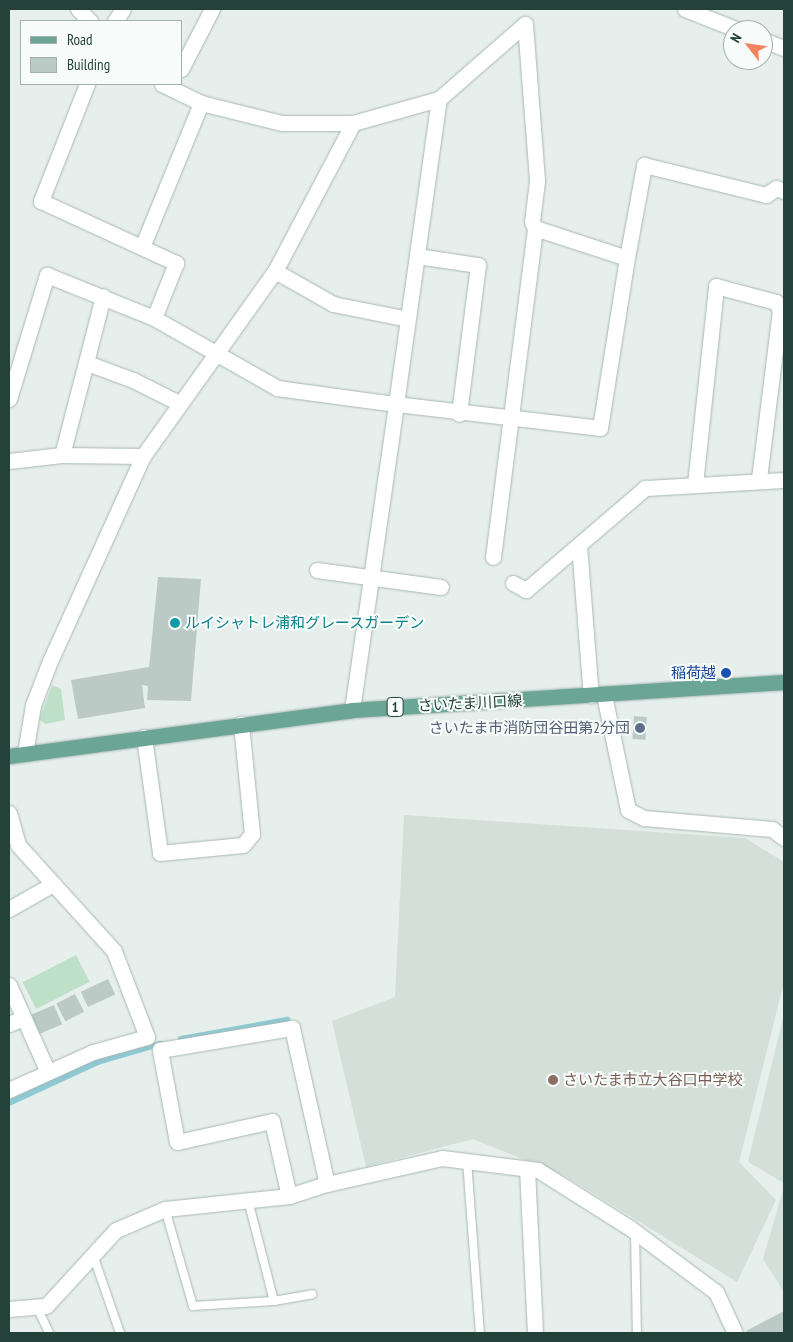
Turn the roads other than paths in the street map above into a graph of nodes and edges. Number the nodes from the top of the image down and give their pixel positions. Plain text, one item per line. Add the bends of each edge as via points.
1 (78, 9) edge
2 (123, 9) edge
3 (212, 9) edge
4 (684, 9) edge
5 (89, 20) edge
6 (116, 20) edge
7 (723, 24) edge
8 (182, 67) edge
9 (87, 85) edge
10 (169, 86) edge
11 (439, 98) junction
12 (200, 103) junction
13 (353, 123) junction
14 (784, 191) edge
15 (535, 228) junction
16 (142, 247) junction
17 (417, 256) junction
18 (627, 258) junction
19 (275, 271) junction
20 (103, 296) junction
21 (154, 318) junction
22 (408, 318) junction
23 (216, 354) junction
24 (87, 363) junction
25 (9, 399) edge
26 (179, 403) junction
27 (396, 404) junction
28 (459, 414) junction
29 (509, 419) junction
30 (62, 455) junction
31 (143, 456) junction
32 (9, 461) edge
33 (759, 480) junction
34 (784, 480) edge
35 (694, 484) junction
36 (578, 545) junction
37 (493, 557) dead end
38 (317, 570) dead end
39 (372, 576) junction
40 (513, 583) dead end
41 (441, 587) dead end
42 (784, 682) edge
43 (597, 696) junction
44 (352, 710) junction
45 (241, 724) junction
46 (144, 737) junction
47 (25, 753) junction
48 (9, 756) edge
49 (9, 813) edge
50 (784, 838) edge
51 (54, 884) junction
52 (9, 909) edge
53 (9, 985) edge
54 (24, 1018) junction
55 (9, 1024) edge
56 (48, 1072) junction
57 (9, 1090) edge
58 (467, 1161) junction
59 (527, 1169) junction
60 (327, 1184) junction
61 (289, 1196) junction
62 (248, 1200) junction
63 (165, 1209) junction
64 (635, 1232) junction
65 (93, 1255) junction
66 (312, 1294) dead end
67 (274, 1301) junction
68 (37, 1307) junction
69 (9, 1309) edge
70 (48, 1333) edge
71 (120, 1333) edge
72 (480, 1333) edge
73 (535, 1333) edge
74 (637, 1333) edge
75 (735, 1333) edge

1 - 5 street
2 - 6 street
3 - 8 street
4 - 7 street
9 - 16 street via 41,201
10 - 12 street
11 - 13 street
11 - 15 street via 525,24 537,181 532,222
11 - 17 street
12 - 13 street via 282,123
12 - 16 street
13 - 19 street
14 - 18 street via 776,188 766,195 644,165
15 - 18 street
15 - 29 street
16 - 21 street via 176,263
17 - 22 street
17 - 28 street via 478,265
18 - 29 street via 600,428
19 - 22 street via 333,304
19 - 23 street
20 - 21 street
20 - 24 street
20 - 25 street via 48,275
21 - 23 street
22 - 27 street
23 - 26 street
23 - 27 street via 277,388
24 - 26 street via 133,380
24 - 30 street
26 - 31 street
27 - 28 street
27 - 39 street
28 - 29 street
29 - 37 street
30 - 31 street
30 - 32 street
31 - 47 street via 50,662 33,705
33 - 34 street
33 - 35 street
33 - 35 street via 780,310 776,302 716,286
35 - 36 street via 645,488
36 - 40 street via 526,590
36 - 43 street
38 - 39 street
39 - 41 street
39 - 44 street
42 - 43 main road, さいたま川口線 / 1
43 - 44 main road, さいたま川口線 / 1
43 - 50 street via 628,810 644,818 772,829
44 - 45 main road, さいたま川口線 / 1
45 - 46 main road, さいたま川口線 / 1
45 - 46 street via 252,834 243,845 160,853
46 - 47 main road, さいたま川口線 / 1
47 - 48 main road, さいたま川口線 / 1
49 - 51 street via 18,845
51 - 52 street
51 - 56 street via 114,951 147,1037 93,1052
53 - 54 street
54 - 55 street
54 - 56 street
56 - 57 street
58 - 59 street
58 - 60 street via 442,1158
58 - 72 lane
59 - 64 street via 538,1170
59 - 73 street
60 - 61 street
60 - 61 street via 292,1028 160,1050 177,1142 272,1120
61 - 62 street
62 - 63 street
62 - 67 lane
63 - 65 street via 116,1230
63 - 67 lane via 193,1306
64 - 74 lane
64 - 75 street via 716,1292
65 - 68 street via 46,1306
65 - 71 lane
66 - 67 lane
68 - 69 street
68 - 70 lane

